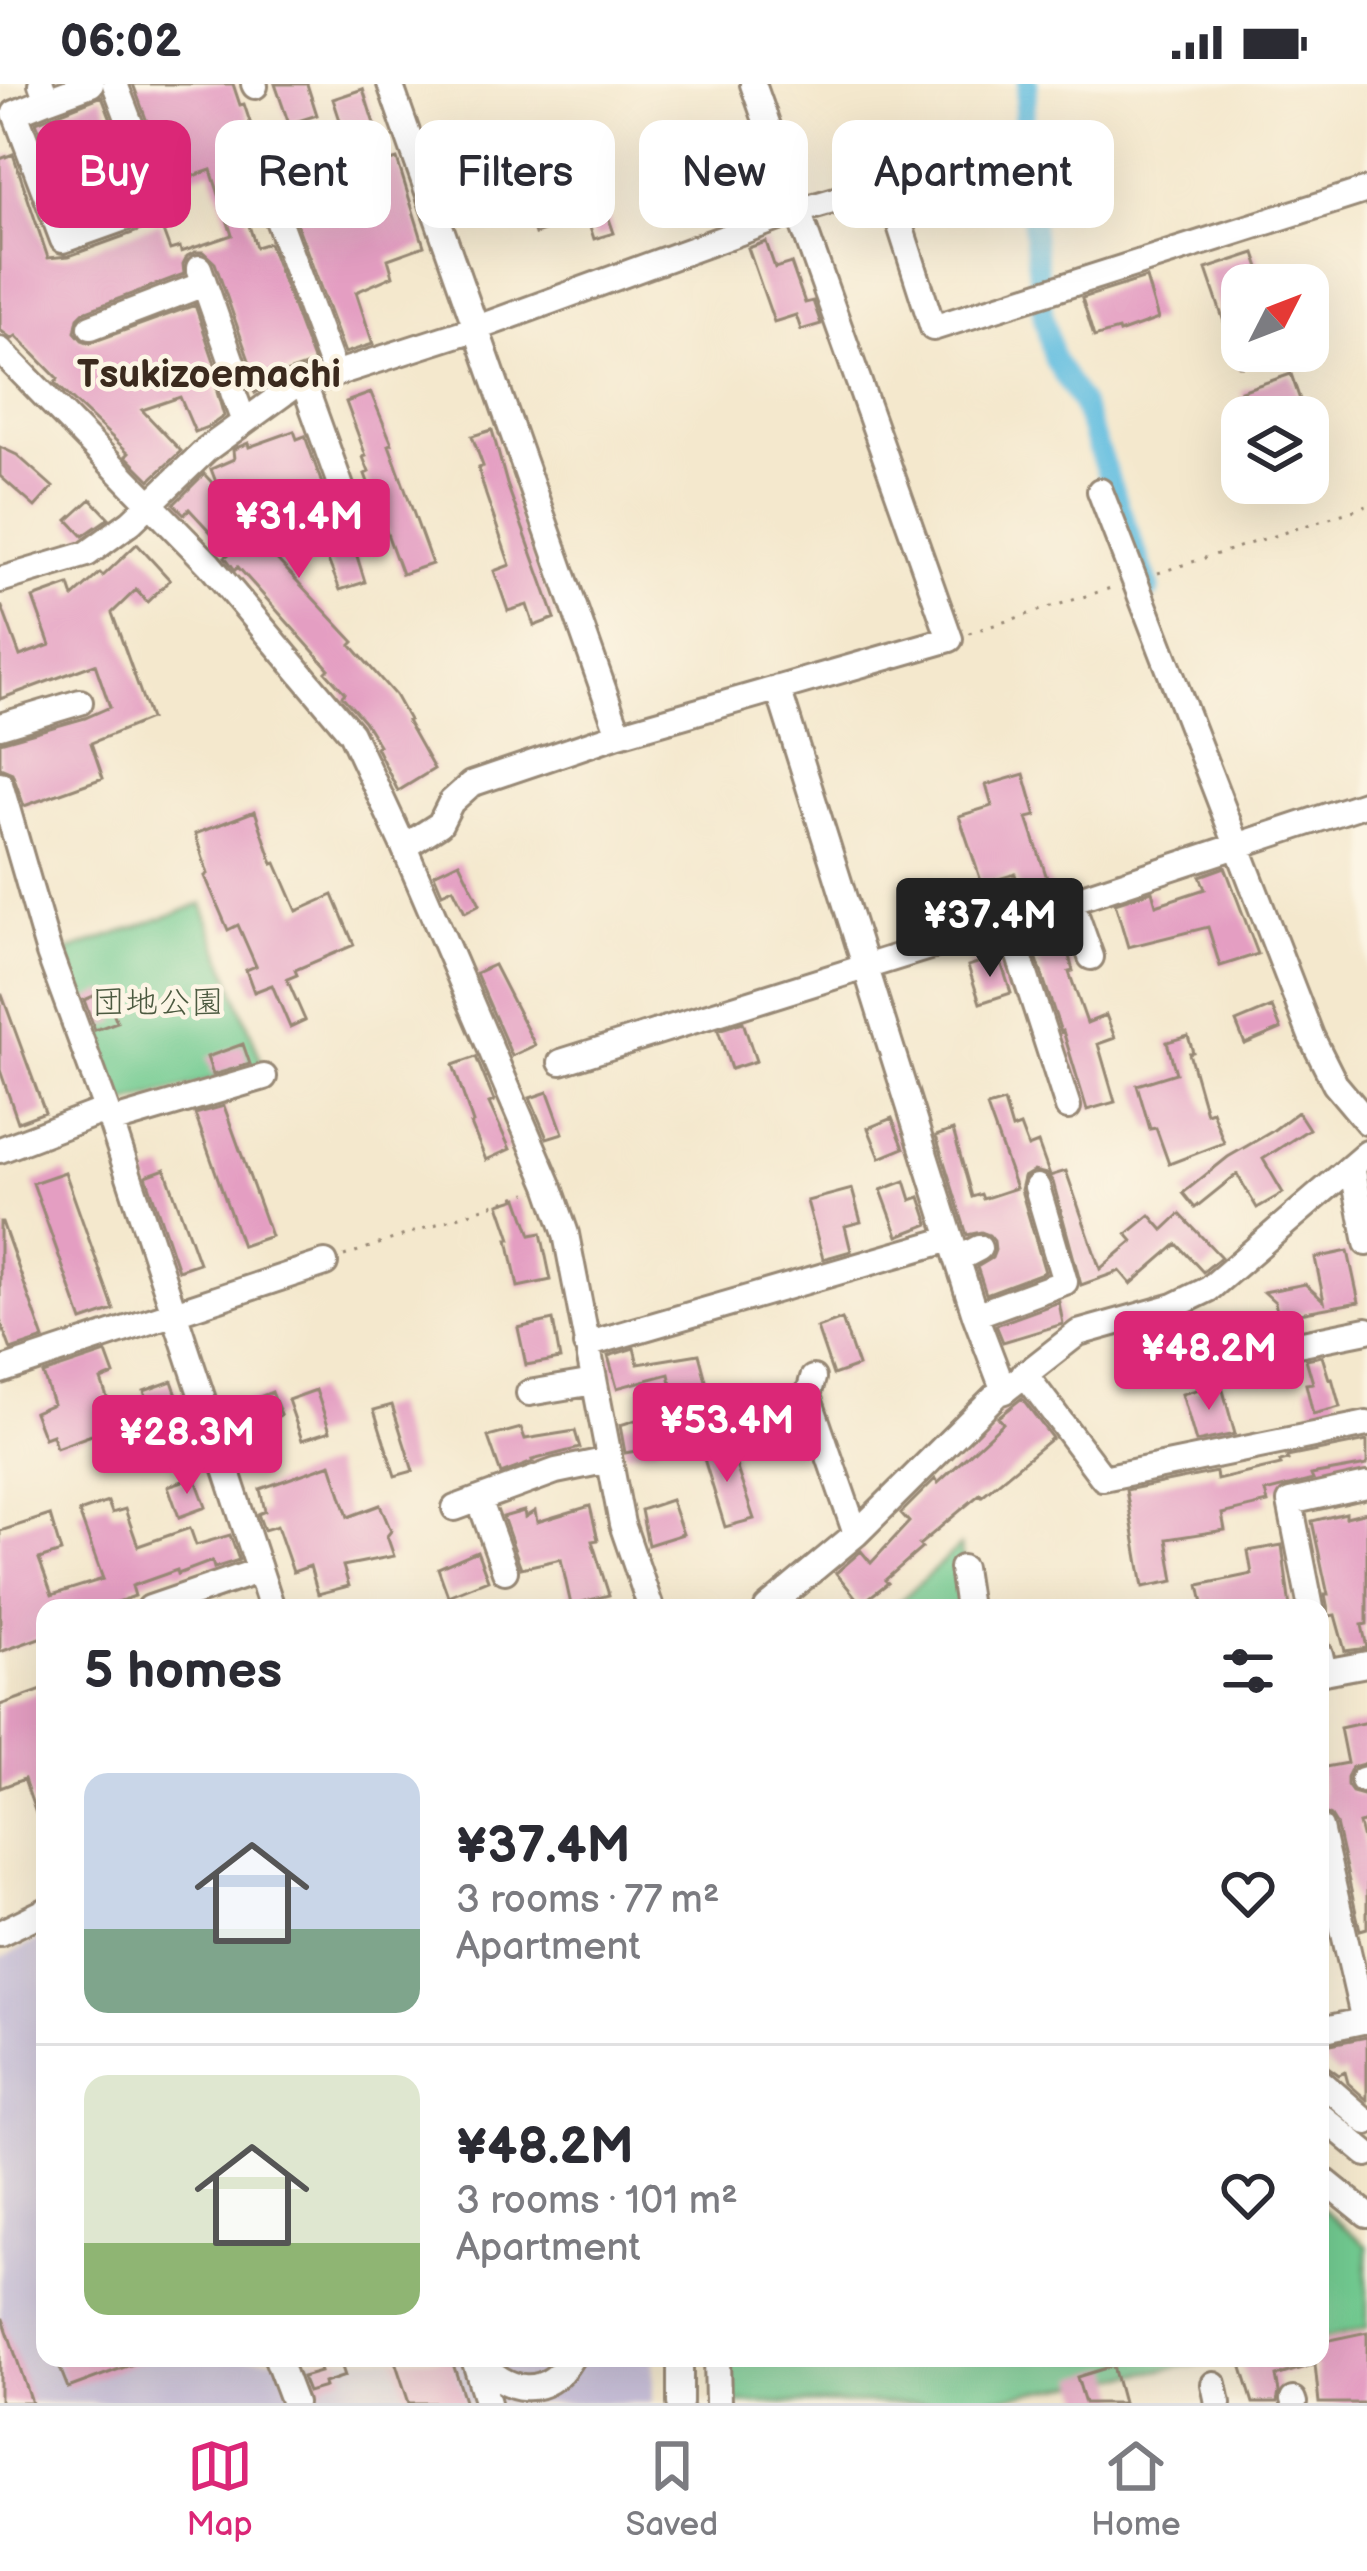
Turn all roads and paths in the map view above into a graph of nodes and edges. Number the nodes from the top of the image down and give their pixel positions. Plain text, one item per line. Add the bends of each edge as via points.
1 (92, 84) edge
2 (115, 84) edge
3 (389, 84) edge
4 (753, 84) edge
5 (44, 92) edge
6 (7, 115) edge
7 (766, 120) edge
8 (1367, 190) edge
9 (808, 208) edge
10 (281, 228) edge
11 (751, 228) edge
12 (804, 228) edge
13 (91, 327) dead end
14 (477, 328) junction
15 (0, 350) edge
16 (335, 374) junction
17 (304, 384) junction
18 (244, 422) junction
19 (1100, 491) dead end
20 (148, 505) junction
21 (1367, 506) edge
22 (349, 508) junction
23 (286, 529) dead end
24 (359, 537) dead end
25 (0, 580) edge
26 (1135, 580) junction
27 (950, 639) junction
28 (778, 688) junction
29 (80, 702) dead end
30 (0, 726) edge
31 (619, 734) junction
32 (0, 784) edge
33 (1367, 803) edge
34 (1238, 846) junction
35 (404, 847) junction
36 (1072, 901) junction
37 (1008, 922) junction
38 (1091, 957) dead end
39 (866, 967) junction
40 (560, 1062) dead end
41 (264, 1077) dead end
42 (1068, 1107) dead end
43 (108, 1116) junction
44 (1367, 1122) edge
45 (0, 1150) edge
46 (1360, 1160) edge
47 (549, 1185) junction
48 (1037, 1187) dead end
49 (1367, 1243) edge
50 (963, 1248) junction
51 (325, 1263) joint
52 (173, 1314) junction
53 (975, 1315) junction
54 (1367, 1330) edge
55 (1235, 1343) dead end
56 (586, 1345) junction
57 (0, 1371) edge
58 (1024, 1373) junction
59 (813, 1378) dead end
60 (594, 1382) junction
61 (1004, 1391) junction
62 (529, 1393) dead end
63 (1367, 1424) edge
64 (610, 1460) junction
65 (1367, 1485) edge
66 (856, 1534) junction
67 (962, 1568) dead end
68 (258, 1571) junction
69 (505, 1571) dead end
70 (176, 1599) edge
71 (269, 1599) edge
72 (647, 1599) edge
73 (778, 1599) edge
74 (967, 1599) edge
75 (1309, 1599) edge
76 (1367, 1664) edge
77 (1329, 1671) edge
78 (1329, 1867) edge
79 (36, 1915) edge
80 (0, 1933) edge
81 (1365, 2021) edge
82 (1329, 2028) edge
83 (1329, 2089) edge
84 (1329, 2122) edge
85 (1367, 2122) edge
86 (1367, 2154) edge
87 (1329, 2184) edge
88 (1367, 2215) edge
89 (280, 2367) edge
90 (478, 2367) edge
91 (484, 2367) edge
92 (565, 2367) edge
93 (680, 2367) edge
94 (717, 2367) edge
95 (529, 2395) edge
96 (294, 2403) edge
97 (488, 2403) edge
98 (680, 2403) edge
99 (718, 2403) edge

1 - 5 street
2 - 6 street via 160,205 63,240
3 - 14 street
4 - 7 street
5 - 6 street
8 - 9 street via 933,328 887,185
10 - 16 street
11 - 14 street
12 - 27 street
13 - 18 street via 202,276
14 - 16 street
14 - 31 street
15 - 20 street
16 - 17 street
17 - 18 street
17 - 22 street
18 - 20 street
19 - 26 street
20 - 25 street via 87,554
20 - 35 street via 209,564 351,733
21 - 26 path
22 - 23 street
22 - 24 street
26 - 27 path
26 - 34 street
27 - 28 street
28 - 31 street
28 - 39 street
29 - 30 street
31 - 35 street via 470,784 440,824
32 - 43 street
33 - 34 street
34 - 36 street
34 - 44 street via 1312,1036 1335,1084
35 - 47 street
36 - 37 street
36 - 38 street
37 - 39 street
37 - 42 street
39 - 40 street
39 - 50 street
41 - 43 street
43 - 45 street
43 - 52 street
46 - 49 street
46 - 58 street via 1209,1289 1078,1333
47 - 51 path
47 - 56 street
48 - 53 street via 1065,1282
50 - 53 street
50 - 56 street
51 - 52 street
52 - 57 street
52 - 68 street
53 - 61 street
54 - 55 street via 1263,1351 1261,1339
56 - 60 street
58 - 61 street
58 - 63 street via 1103,1478
59 - 66 street via 808,1396
60 - 62 street
60 - 64 street
61 - 66 street
64 - 69 street via 467,1503
64 - 72 street
65 - 75 street via 1290,1502
66 - 73 street
67 - 74 street
68 - 70 street
68 - 71 street
76 - 77 street
78 - 81 street
79 - 80 street
81 - 82 street
83 - 85 street
84 - 86 street
87 - 88 street
89 - 96 street
90 - 97 street
91 - 95 street
92 - 95 street
93 - 98 street
94 - 99 street

